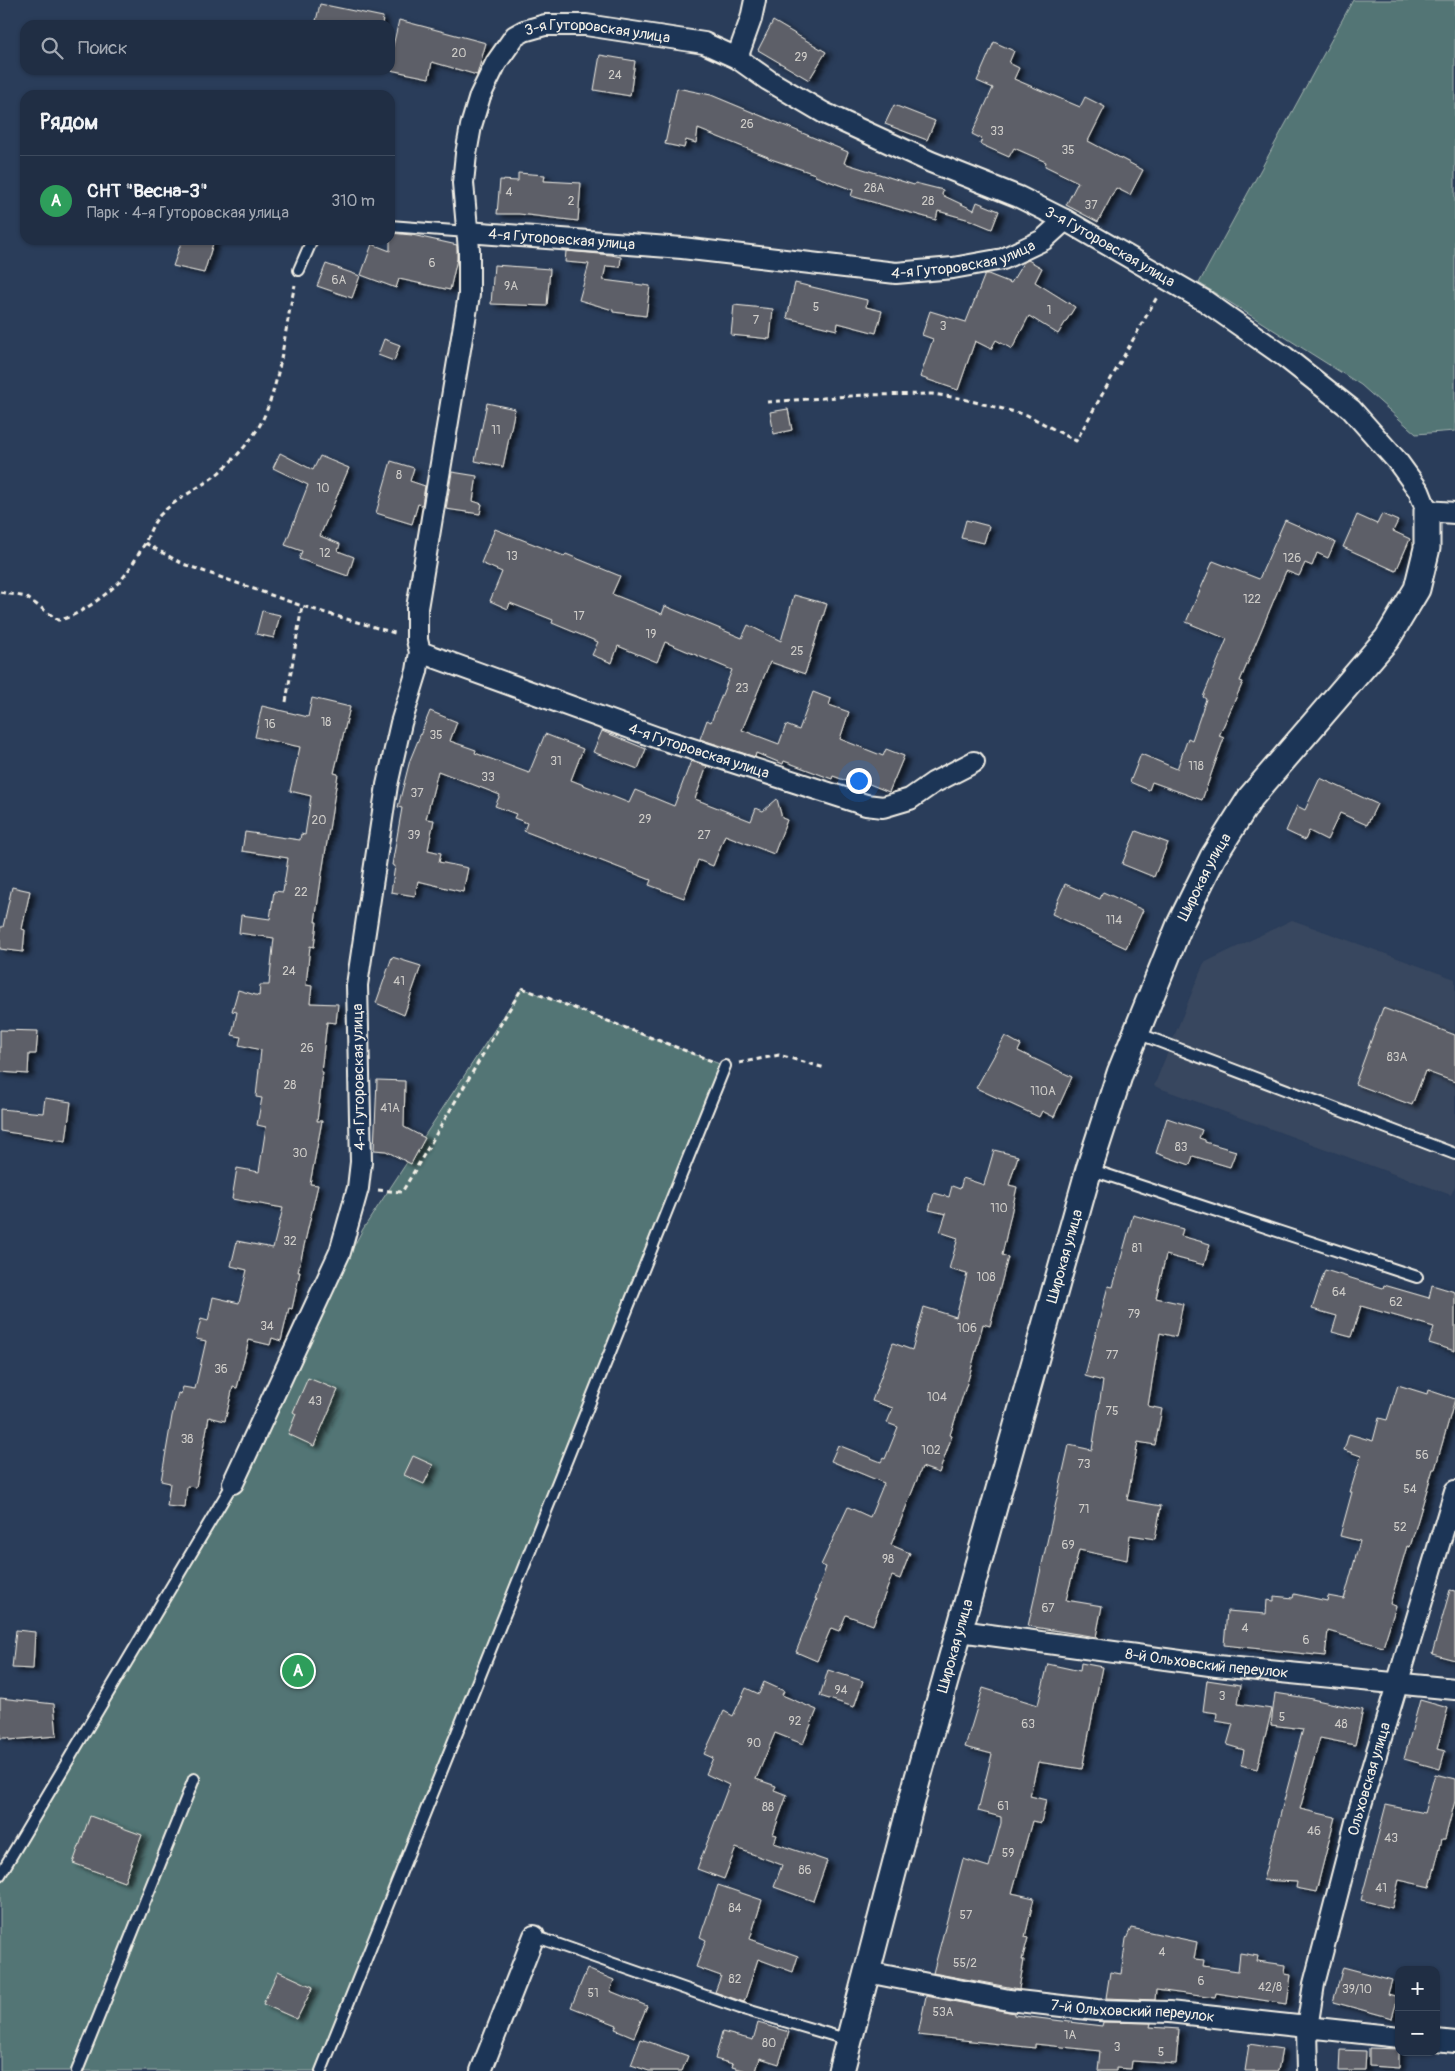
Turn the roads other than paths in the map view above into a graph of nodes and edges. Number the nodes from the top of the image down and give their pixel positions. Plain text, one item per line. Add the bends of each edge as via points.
1 (755, 0) edge
2 (737, 58) junction
3 (1065, 220) junction
4 (395, 226) edge
5 (467, 232) junction
6 (310, 245) edge
7 (299, 270) road end
8 (1427, 511) junction
9 (1455, 513) edge
10 (419, 646) junction
11 (974, 762) dead end
12 (1136, 1032) junction
13 (726, 1066) road end
14 (1455, 1154) edge
15 (1089, 1169) junction
16 (1417, 1277) dead end
17 (233, 1483) joint
18 (1455, 1491) edge
19 (960, 1632) junction
20 (1398, 1684) junction
21 (1455, 1689) edge
22 (194, 1779) dead end
23 (0, 1875) edge
24 (534, 1936) joint
25 (867, 1972) junction
26 (1307, 2028) junction
27 (1395, 2037) edge
28 (848, 2040) junction
29 (1440, 2040) edge
30 (1455, 2042) edge
31 (77, 2071) edge
32 (321, 2071) edge
33 (481, 2071) edge
34 (841, 2071) edge
35 (1308, 2071) edge

1 - 2 street
2 - 3 street, 3-я Гуторовская улица via 824,113
2 - 5 street, 3-я Гуторовская улица via 704,43 586,25 545,25 515,36 496,63 480,96 471,126 463,183
3 - 5 street, 4-я Гуторовская улица via 1044,240 1003,259 896,273 682,248
3 - 8 street, 3-я Гуторовская улица via 1168,278 1285,357 1351,409 1398,462 1419,491
4 - 5 lane
5 - 10 street, 4-я Гуторовская улица via 468,295 417,608
6 - 7 lane
8 - 9 street
8 - 12 street, Широкая улица via 1427,548 1417,589 1387,639 1246,804 1213,857 1180,924
10 - 11 street, 4-я Гуторовская улица via 658,738 866,805 883,807 910,799 933,782
10 - 17 street, 4-я Гуторовская улица via 418,671 400,723 387,785 357,985 361,1162 358,1188 340,1252
12 - 14 lane
12 - 15 street, Широкая улица
13 - 32 lane
15 - 16 lane
15 - 19 street, Широкая улица
17 - 23 lane
18 - 20 street, Ольховская улица
19 - 20 street, 8-й Ольховский переулок via 1217,1666
19 - 25 street, Широкая улица
20 - 21 street, 8-й Ольховский переулок
20 - 26 street, Ольховская улица via 1357,1818 1314,1984
22 - 31 lane
24 - 28 lane via 740,2008
24 - 33 street
25 - 26 street, 7-й Ольховский переулок via 1009,2000 1097,2010 1169,2012
25 - 28 street, Широкая улица
26 - 27 street, 7-й Ольховский переулок
26 - 35 street, Ольховская улица
28 - 34 street, Широкая улица
29 - 30 street

